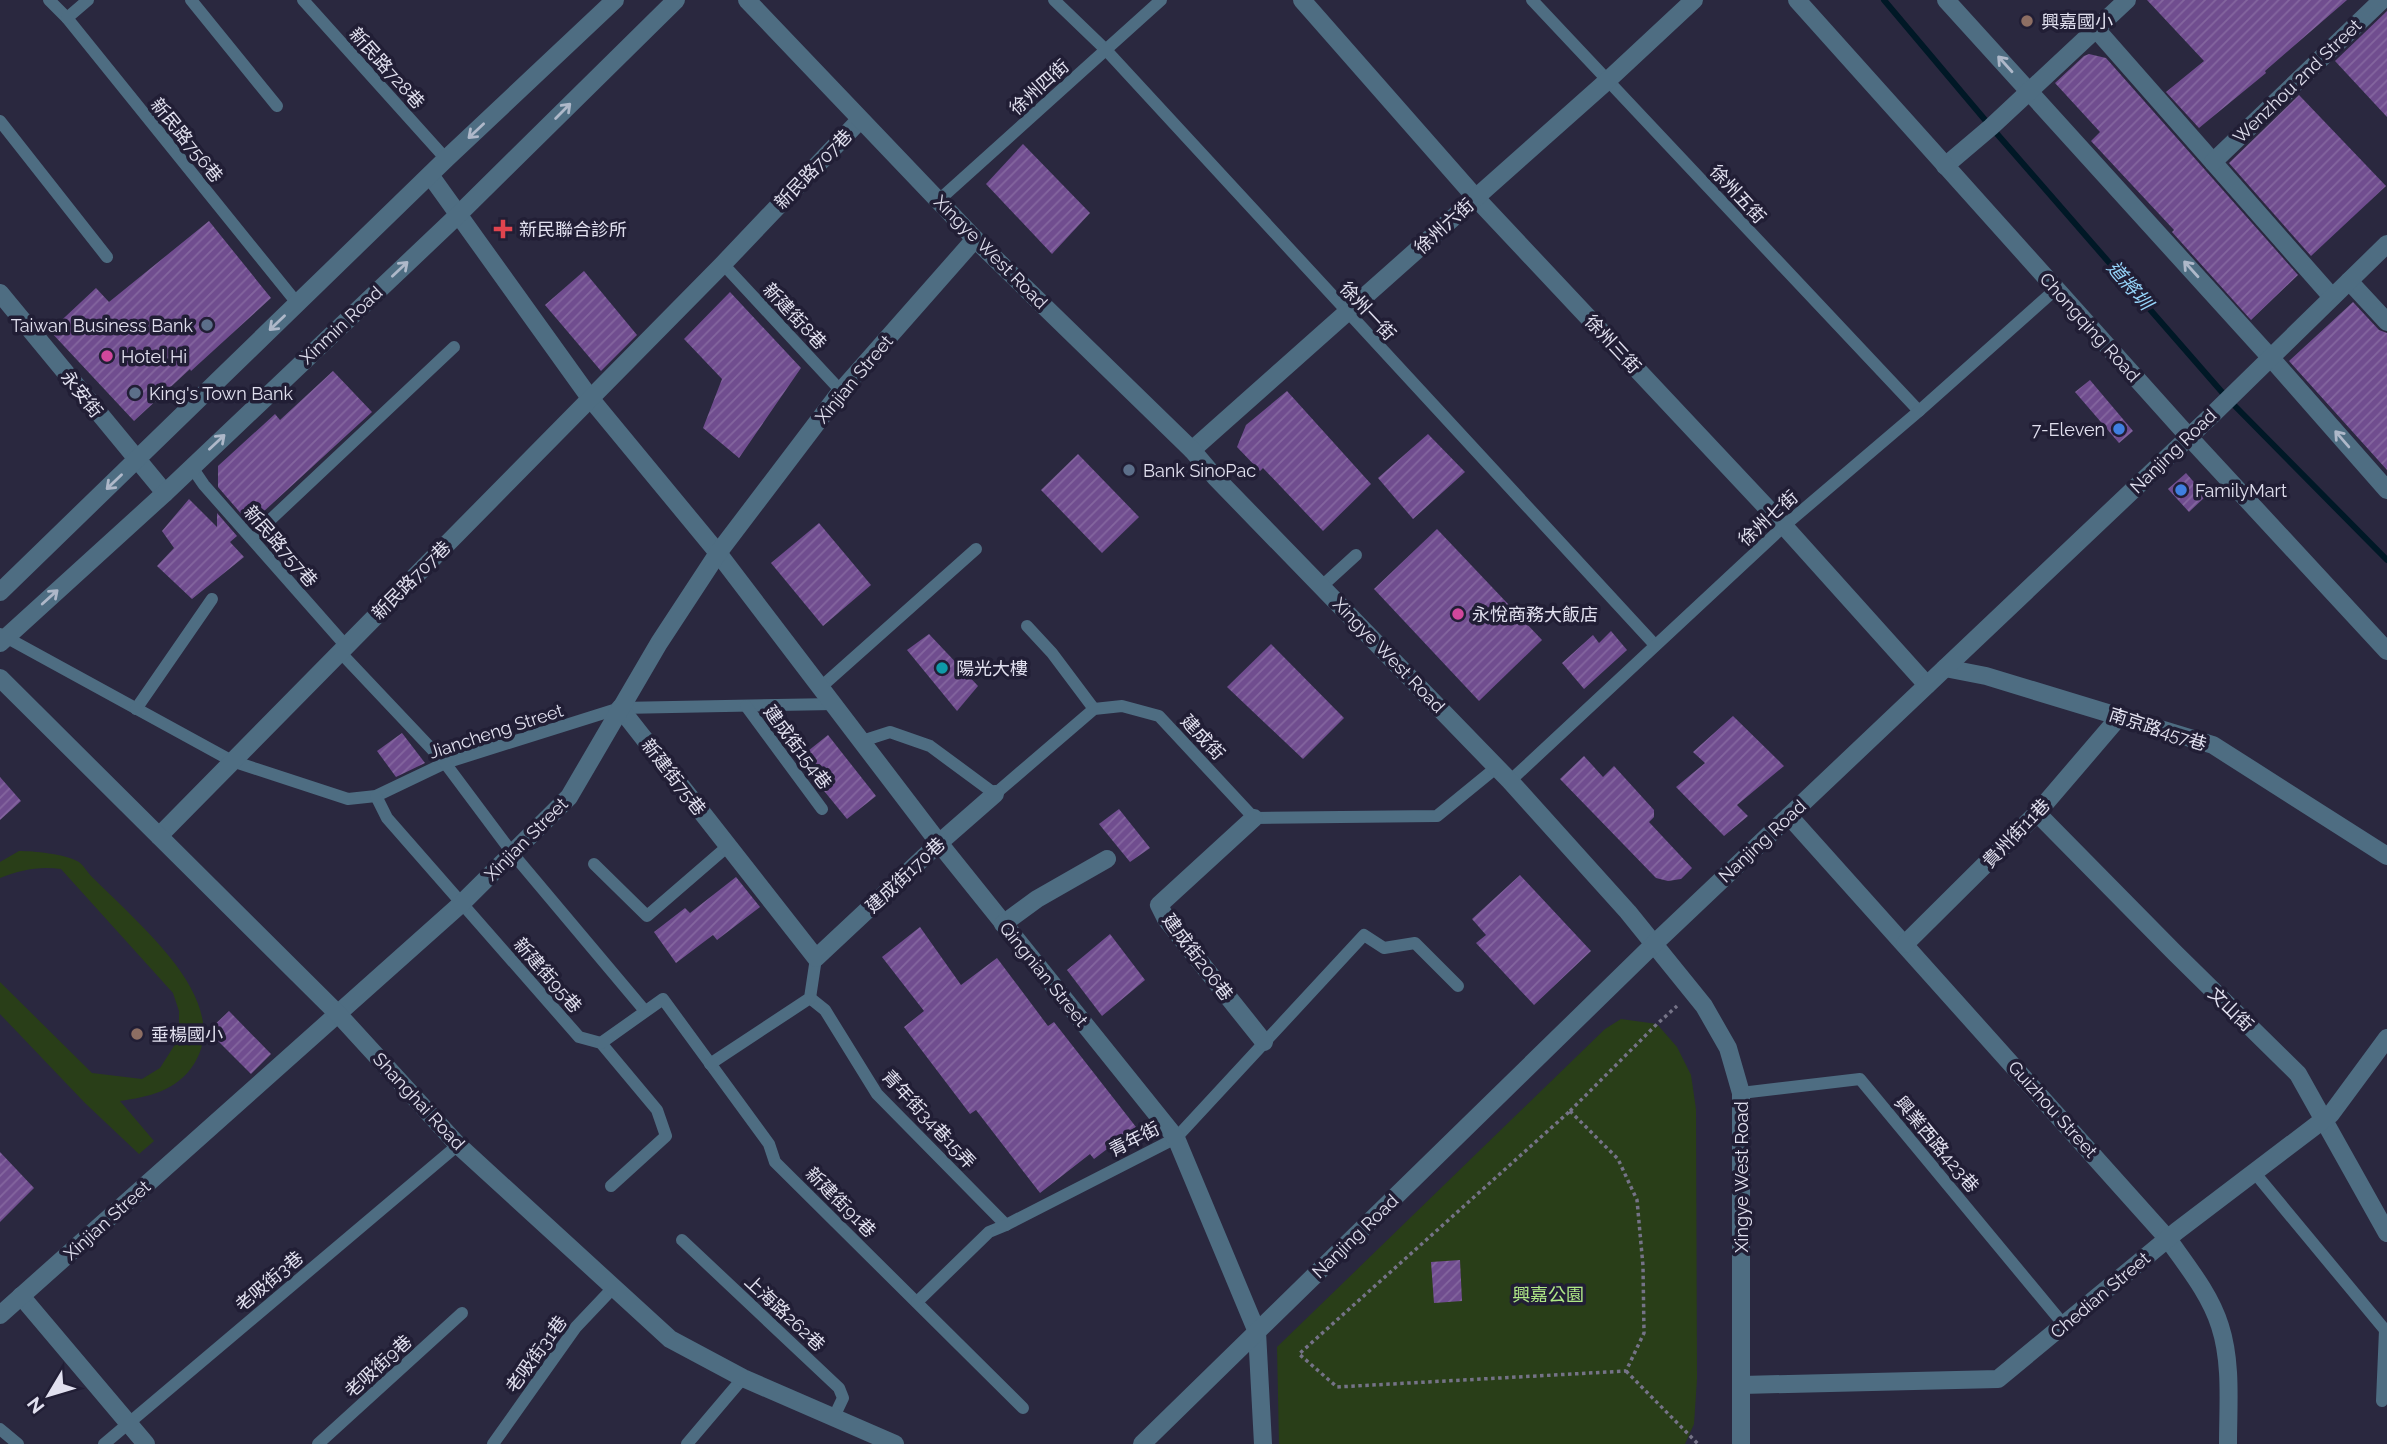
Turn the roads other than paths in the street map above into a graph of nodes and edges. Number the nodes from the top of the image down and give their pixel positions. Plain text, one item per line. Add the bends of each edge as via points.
1 (49, 0) edge
2 (88, 0) edge
3 (191, 0) edge
4 (303, 0) edge
5 (615, 0) edge
6 (676, 0) edge
7 (747, 0) edge
8 (1054, 0) edge
9 (1161, 0) edge
10 (1302, 0) edge
11 (1532, 0) edge
12 (1694, 0) edge
13 (1797, 0) edge
14 (1946, 0) edge
15 (2127, 0) edge
16 (2382, 0) edge
17 (67, 18) junction
18 (2096, 29) junction
19 (1105, 50) junction
20 (1607, 81) junction
21 (2029, 91) junction
22 (277, 106) dead end
23 (860, 120) junction
24 (0, 121) edge
25 (446, 159) junction
26 (2213, 162) junction
27 (1945, 166) junction
28 (430, 175) junction
29 (1476, 198) junction
30 (939, 200) junction
31 (459, 214) junction
32 (975, 239) junction
33 (2387, 244) edge
34 (107, 257) dead end
35 (723, 264) junction
36 (2349, 281) junction
37 (2056, 289) junction
38 (0, 293) edge
39 (2332, 297) junction
40 (298, 303) junction
41 (1346, 313) junction
42 (2387, 322) edge
43 (454, 347) dead end
44 (2270, 356) junction
45 (841, 391) junction
46 (590, 398) junction
47 (1919, 411) junction
48 (2189, 437) junction
49 (1192, 450) junction
50 (136, 461) junction
51 (191, 466) junction
52 (2387, 490) edge
53 (165, 493) junction
54 (1784, 526) junction
55 (251, 538) junction
56 (976, 549) dead end
57 (718, 554) junction
58 (1356, 555) dead end
59 (1322, 586) junction
60 (0, 592) edge
61 (212, 599) dead end
62 (1027, 626) dead end
63 (2, 638) edge
64 (1656, 645) junction
65 (343, 649) junction
66 (2387, 651) edge
67 (1945, 668) junction
68 (0, 678) edge
69 (1927, 685) junction
70 (821, 687) junction
71 (834, 704) junction
72 (746, 706) junction
73 (620, 708) junction
74 (136, 709) junction
75 (1094, 709) junction
76 (2120, 716) junction
77 (862, 741) junction
78 (233, 761) junction
79 (444, 764) junction
80 (1497, 767) junction
81 (1510, 781) junction
82 (995, 794) junction
83 (376, 796) junction
84 (822, 809) dead end
85 (2038, 813) junction
86 (1789, 816) junction
87 (1254, 818) junction
88 (159, 836) junction
89 (939, 843) junction
90 (728, 846) junction
91 (513, 854) junction
92 (2387, 856) edge
93 (1107, 859) dead end
94 (594, 864) dead end
95 (462, 903) junction
96 (1003, 924) junction
97 (1655, 943) junction
98 (1905, 944) junction
99 (816, 958) junction
100 (1458, 986) dead end
101 (810, 998) junction
102 (645, 1011) junction
103 (339, 1014) junction
104 (2387, 1038) edge
105 (1264, 1042) junction
106 (601, 1043) junction
107 (710, 1064) junction
108 (1741, 1093) junction
109 (2324, 1119) junction
110 (1176, 1138) junction
111 (458, 1145) junction
112 (2254, 1172) junction
113 (611, 1186) dead end
114 (1006, 1225) junction
115 (2387, 1233) edge
116 (2168, 1238) junction
117 (682, 1240) dead end
118 (613, 1288) junction
119 (21, 1296) junction
120 (917, 1302) junction
121 (462, 1313) dead end
122 (0, 1315) edge
123 (2064, 1325) junction
124 (1257, 1332) junction
125 (743, 1378) junction
126 (1742, 1385) junction
127 (2382, 1401) dead end
128 (1023, 1408) dead end
129 (833, 1419) junction
130 (127, 1424) junction
131 (0, 1429) edge
132 (866, 1439) edge
133 (694, 1441) edge
134 (18, 1444) edge
135 (104, 1444) edge
136 (146, 1444) edge
137 (318, 1444) edge
138 (493, 1444) edge
139 (895, 1444) edge
140 (1142, 1444) edge
141 (1263, 1444) edge
142 (1741, 1444) edge
143 (2228, 1444) edge

1 - 17 lane, 新民路756巷
2 - 17 lane
3 - 22 lane
4 - 25 lane, 新民路728巷
5 -> 25 street
31 -> 6 street, Xinmin Road
7 - 23 street, Xingye West Road
8 - 19 lane, 徐州一街
9 - 19 lane, 徐州四街
10 - 29 street, 徐州三街
11 - 20 lane, 徐州五街
12 - 20 street, 徐州六街
13 - 27 street, Chongqing Road
21 -> 14 street
15 - 18 street
16 - 26 street, Wenzhou 2nd Street
17 - 40 lane, 新民路756巷
18 - 21 street
18 - 26 street
19 - 30 lane, 徐州四街
19 - 41 lane, 徐州一街
20 - 29 street, 徐州六街
20 - 47 lane, 徐州五街
21 - 27 street
44 -> 21 street
23 - 30 street, Xingye West Road
23 - 35 street, 新民路707巷
24 - 34 lane
25 - 28 street
26 - 39 street
27 - 37 street, Chongqing Road
28 - 31 street
28 - 40 street
29 - 41 street, 徐州六街
29 - 54 street, 徐州三街
30 - 32 street, Xingye West Road
31 - 46 street
51 -> 31 street, Xinmin Road
32 - 45 street, Xinjian Street
32 - 49 street, Xingye West Road
33 - 36 street, Nanjing Road
35 - 45 lane, 新建街8巷
35 - 46 street, 新民路707巷
36 - 39 street, Nanjing Road
36 - 42 street
37 - 47 lane, 徐州七街
37 - 48 street, Chongqing Road
38 - 50 street, 永安街
39 - 44 street, Nanjing Road
40 -> 50 street
41 - 49 street, 徐州六街
41 - 64 lane, 徐州一街
43 - 55 lane
44 - 48 street, Nanjing Road
52 -> 44 street
45 - 57 street, Xinjian Street
46 - 57 street
46 - 65 street, 新民路707巷
47 - 54 lane, 徐州七街
48 - 66 street, Chongqing Road
48 - 67 street, Nanjing Road
49 - 59 street, Xingye West Road
50 - 53 street, 永安街
50 -> 60 street
51 - 53 street, Xinmin Road
51 - 55 lane, 新民路757巷
63 -> 53 street, Xinmin Road
54 - 64 lane, 徐州七街
54 - 69 street, 徐州三街
55 - 65 lane, 新民路757巷
56 - 70 lane
57 - 70 street, Qingnian Street
57 - 73 street, Xinjian Street
58 - 59 lane
59 - 80 street, Xingye West Road
61 - 74 lane
62 - 75 lane
63 - 74 lane, Jiancheng Street
64 - 81 lane, 徐州七街
65 - 78 street, 新民路707巷
65 - 79 lane, 新民路757巷
67 - 69 street, Nanjing Road
67 - 76 street, 南京路457巷
68 - 88 street, Shanghai Road
69 - 86 street, Nanjing Road
70 - 71 street, Qingnian Street
71 - 72 lane, Jiancheng Street
71 - 77 street, Qingnian Street
72 - 73 lane, Jiancheng Street
72 - 84 lane, 建成街154巷
73 - 79 lane, Jiancheng Street
73 - 90 street, 新建街75巷
73 - 91 street, Xinjian Street via 569,797
74 - 78 lane, Jiancheng Street
75 - 82 lane
75 - 87 lane, 建成街 via 1122,706 1159,716
76 - 85 street, 貴州街11巷
76 - 92 street, 南京路457巷 via 2213,745
77 - 82 lane via 890,732 930,746
77 - 89 street, Qingnian Street
78 - 83 lane, Jiancheng Street via 348,799
78 - 88 street, 新民路707巷
79 - 83 lane, Jiancheng Street
79 - 91 lane, 新民路757巷
80 - 81 street, Xingye West Road
80 - 87 lane via 1437,816
81 - 97 street, Xingye West Road
82 - 89 street, 建成街170巷
83 - 95 lane, 新建街95巷 via 387,818
85 - 98 street, 貴州街11巷
85 - 109 street, 文山街 via 2298,1074
86 - 97 street, Nanjing Road
86 - 98 street, Guizhou Street
87 - 105 street, 建成街206巷 via 1159,905
88 - 103 street, Shanghai Road
89 - 96 street, Qingnian Street
89 - 99 street, 建成街170巷
90 - 94 lane via 646,916
90 - 99 street, 新建街75巷
91 - 95 street, Xinjian Street
91 - 102 lane
93 - 96 street
95 - 103 street, Xinjian Street
95 - 106 lane, 新建街95巷 via 579,1037
96 - 110 street, Qingnian Street
97 - 108 street, Xingye West Road via 1704,1006 1728,1048
97 - 124 street, Nanjing Road
98 - 116 street, Guizhou Street
99 - 101 lane
100 - 105 lane, 青年街 via 1415,943 1384,948 1364,935
101 - 107 lane
101 - 114 lane, 青年街34巷15弄 via 825,1010 877,1094
102 - 106 lane
102 - 107 lane, 新建街91巷 via 663,999
103 - 111 street, Shanghai Road
103 - 119 street, Xinjian Street
104 - 109 street, Chedian Street
105 - 110 lane, 青年街
106 - 113 lane, 新建街95巷 via 657,1111 667,1136
107 - 120 lane, 新建街91巷 via 769,1144 775,1162
108 - 123 lane, 興業西路423巷 via 1860,1079
108 - 126 street, Xingye West Road
109 - 112 street, Chedian Street
109 - 115 street, 文山街
110 - 114 lane, 青年街
110 - 124 street, Qingnian Street
111 - 118 street, Shanghai Road
111 - 130 lane, 老吸街3巷
112 - 116 street, Chedian Street
112 - 127 lane via 2385,1330
114 - 120 lane, 青年街 via 989,1232
116 - 123 street, Chedian Street
116 - 143 street, Guizhou Street via 2201,1285 2220,1326 2228,1361
117 - 129 lane, 上海路262巷 via 838,1388 843,1398
118 - 125 street, Shanghai Road via 670,1339
118 - 138 lane, 老吸街31巷 via 576,1327
119 - 122 street, Xinjian Street
119 - 130 street
120 - 128 lane, 新建街91巷
121 - 137 lane, 老吸街9巷
123 - 126 street, Chedian Street via 1998,1380
124 - 140 street, Nanjing Road
124 - 141 street, Qingnian Street
125 - 129 street, Shanghai Road
125 - 133 lane
126 - 142 street, Xingye West Road
129 - 132 street, Shanghai Road
130 - 135 lane, 老吸街3巷
130 - 136 street
131 - 134 lane
132 - 139 street, Shanghai Road

